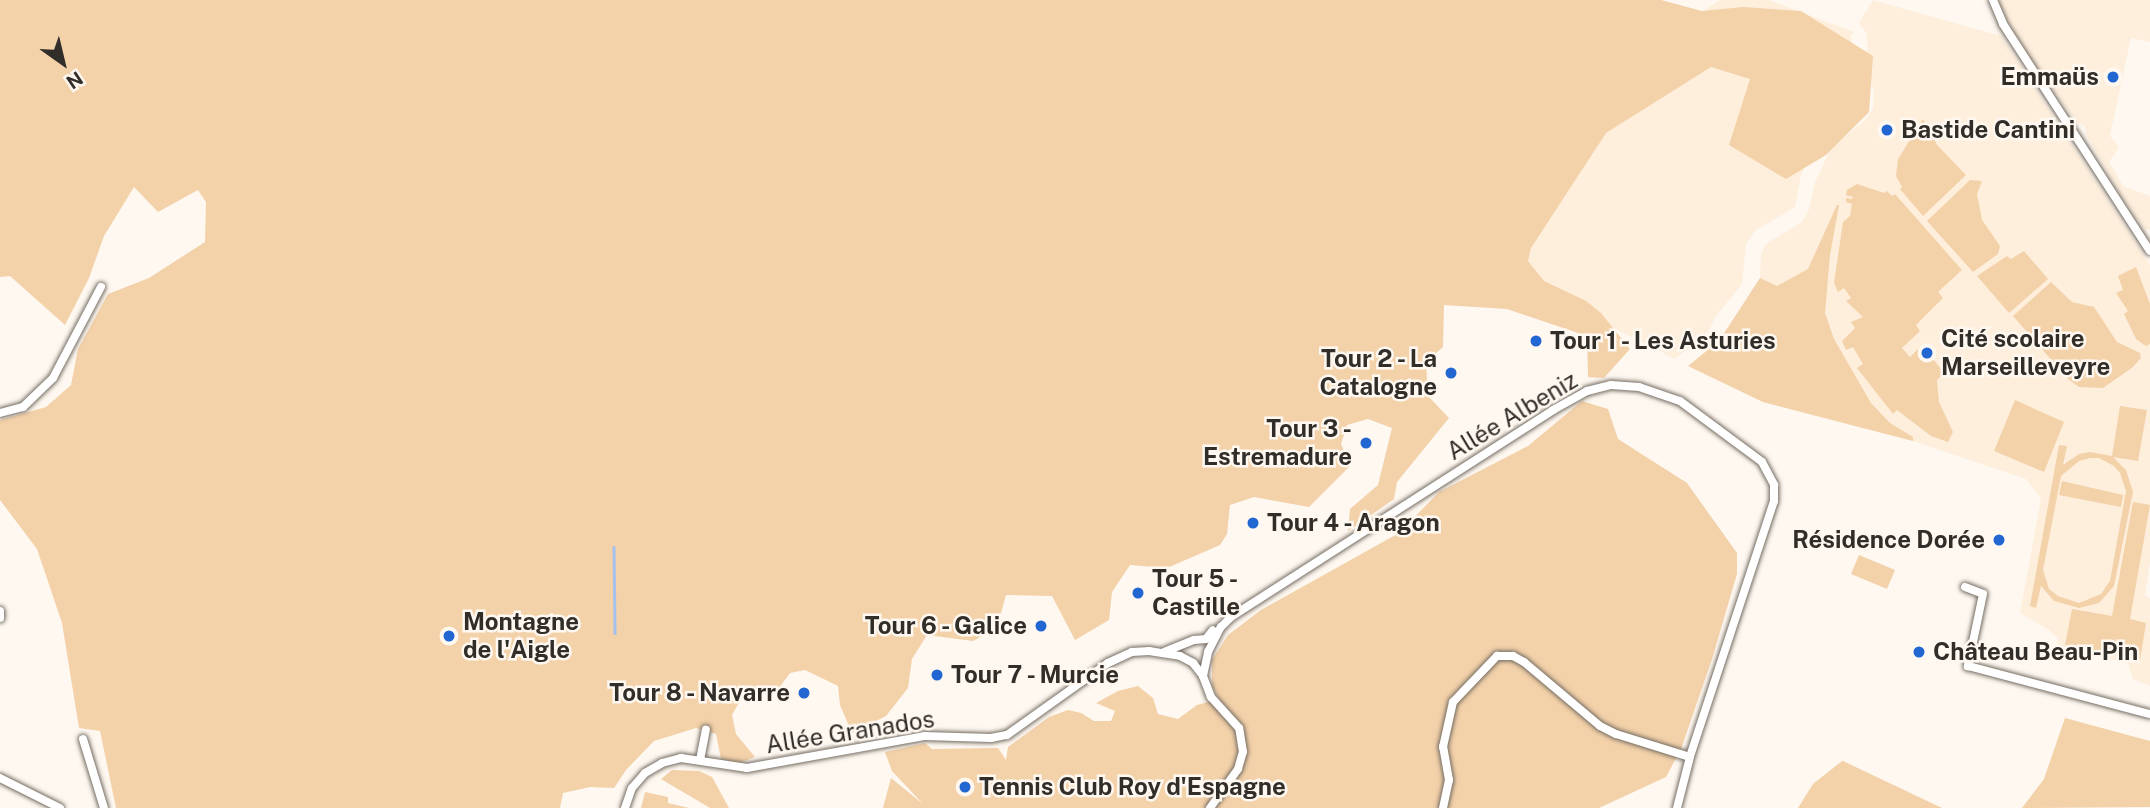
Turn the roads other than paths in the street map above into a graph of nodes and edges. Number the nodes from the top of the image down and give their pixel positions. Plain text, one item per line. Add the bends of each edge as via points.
1 (1993, 0) edge
2 (2150, 251) edge
3 (101, 287) dead end
4 (0, 414) edge
5 (1965, 587) dead end
6 (0, 611) edge
7 (1231, 617) junction
8 (0, 618) edge
9 (1206, 639) junction
10 (1164, 652) junction
11 (1208, 652) junction
12 (1203, 676) junction
13 (2150, 714) edge
14 (706, 730) dead end
15 (83, 739) dead end
16 (1690, 757) junction
17 (700, 760) junction
18 (0, 778) edge
19 (60, 808) edge
20 (104, 808) edge
21 (625, 808) edge
22 (1210, 808) edge
23 (1443, 808) edge
24 (1677, 808) edge

1 - 2 street via 2003,24
3 - 4 street via 53,378 23,407
5 - 13 street via 1983,594 1968,666
6 - 8 street
7 - 9 street, Allée Granados
7 - 11 street, Allée Albeniz via 1215,634
7 - 16 street, Allée Albeniz via 1578,396 1611,385 1667,394 1762,462 1775,492
9 - 10 street, Allée Granados
9 - 11 street, Allée Albeniz
10 - 12 street, Allée Granados via 1188,659
10 - 17 street, Allée Granados via 1139,651 1117,658 1000,737 924,736 747,768
11 - 12 street, Allée Albeniz
12 - 22 street via 1211,696 1239,728 1243,747 1238,769
14 - 17 street
15 - 20 street
16 - 23 street via 1600,726 1524,662 1497,656 1453,702 1443,747 1449,780
16 - 24 street, Allée Albeniz
17 - 21 street, Allée Granados via 681,758 653,767 632,788
18 - 19 street

